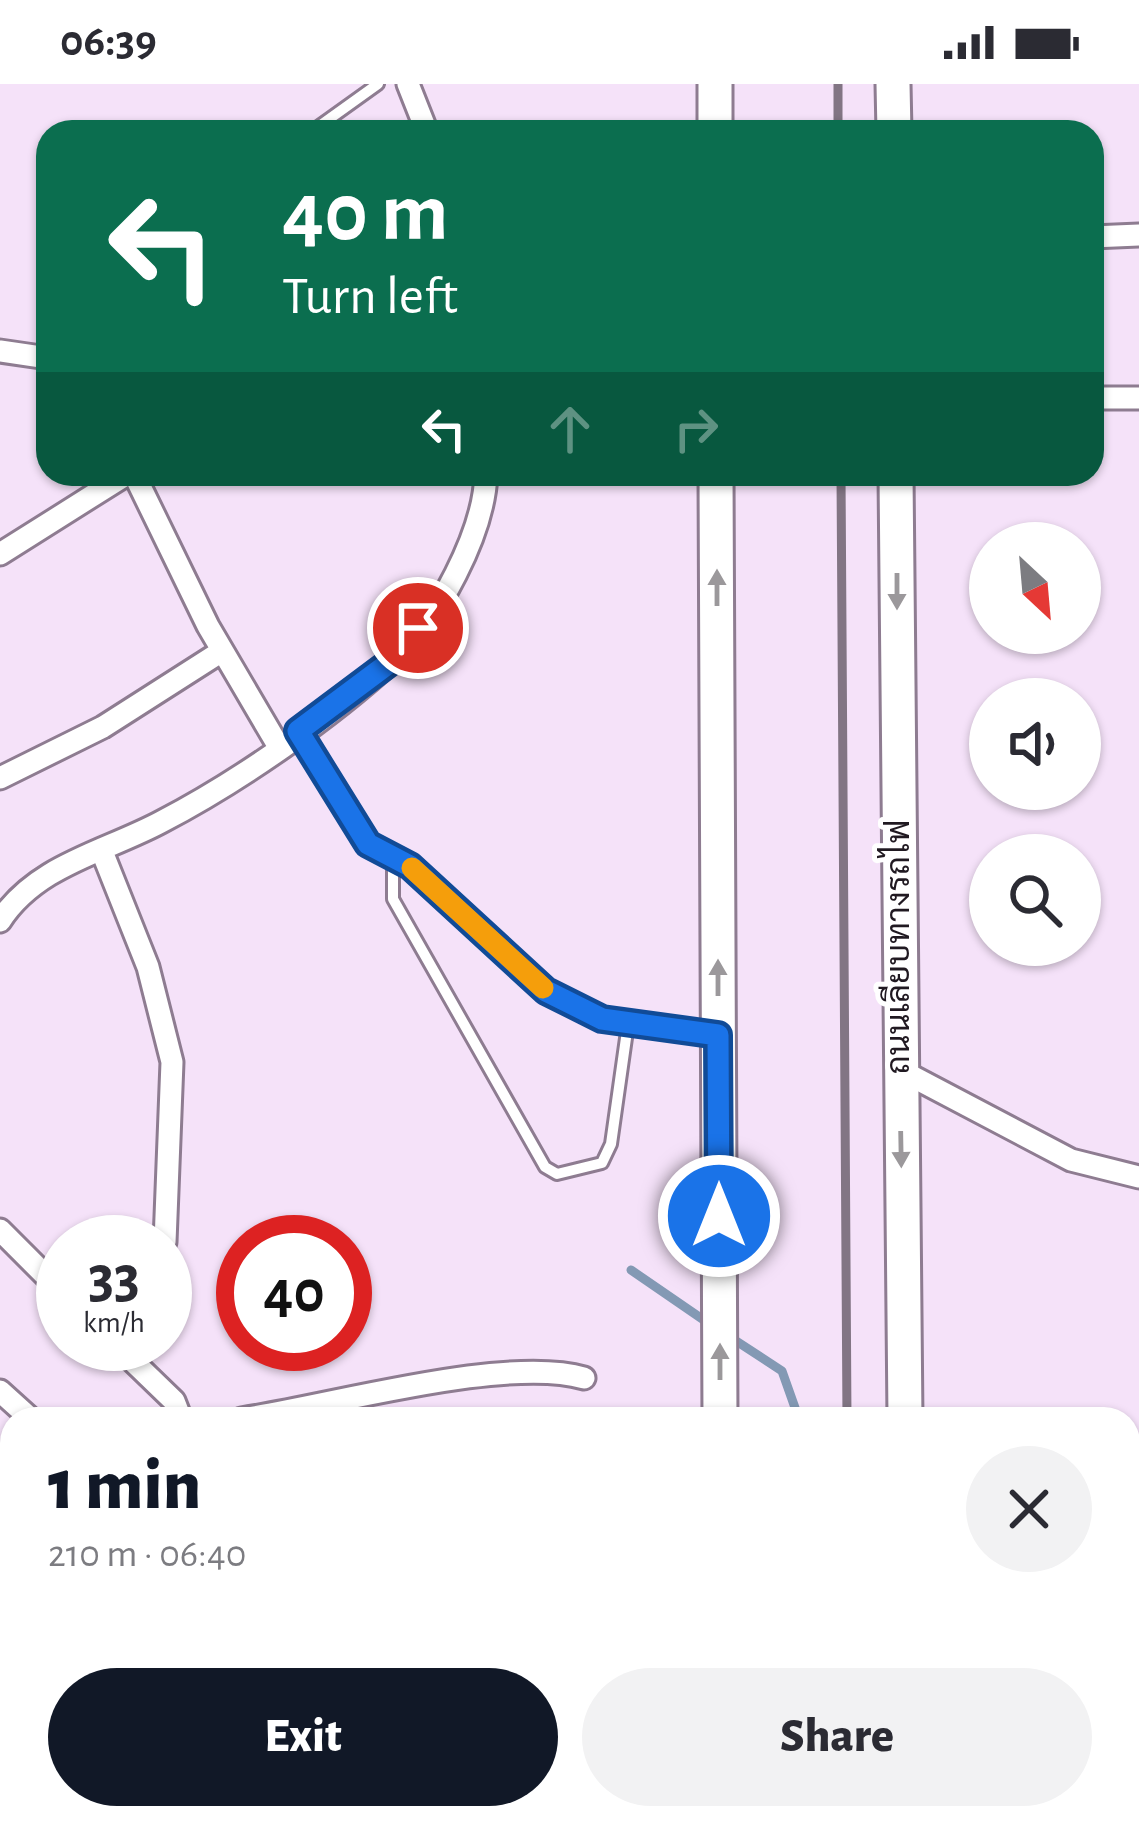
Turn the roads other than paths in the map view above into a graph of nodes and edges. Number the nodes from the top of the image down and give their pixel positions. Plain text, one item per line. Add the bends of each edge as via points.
1 (378, 84) edge
2 (408, 84) edge
3 (715, 84) edge
4 (893, 84) edge
5 (328, 120) edge
6 (423, 120) edge
7 (715, 120) edge
8 (894, 120) edge
9 (1139, 235) edge
10 (1104, 236) edge
11 (0, 351) edge
12 (36, 356) edge
13 (1104, 398) edge
14 (1139, 398) edge
15 (119, 486) edge
16 (141, 486) edge
17 (483, 486) edge
18 (716, 486) edge
19 (896, 486) edge
20 (0, 554) edge
21 (223, 651) junction
22 (298, 731) junction
23 (279, 747) junction
24 (0, 778) edge
25 (101, 849) junction
26 (393, 858) junction
27 (0, 921) edge
28 (628, 1024) junction
29 (718, 1035) junction
30 (900, 1070) junction
31 (1139, 1177) edge
32 (166, 1215) edge
33 (0, 1230) edge
34 (36, 1264) edge
35 (142, 1371) edge
36 (584, 1378) dead end
37 (176, 1407) edge
38 (308, 1407) edge
39 (720, 1407) edge
40 (904, 1407) edge

1 - 5 lane
2 - 6 street
3 - 7 street
4 - 8 street
9 - 10 street
11 - 12 street
13 - 14 street
15 - 20 street
16 - 21 street
17 - 22 street via 460,568 397,657
29 -> 18 street
19 -> 30 street, ถนนเลียบทางรถไฟ
21 - 23 street
21 - 24 street via 103,727
22 - 23 street
22 - 26 lane via 368,844
23 - 25 street via 163,821
25 - 27 street via 42,876
25 - 32 street via 148,967 172,1062
26 - 28 lane via 546,991
26 - 28 lane via 393,899 545,1167 557,1174 602,1163 611,1144
28 - 29 lane
39 -> 29 street
30 - 31 street via 1071,1160
30 -> 40 street, ถนนเลียบทางรถไฟ
33 - 34 street
35 - 37 street
36 - 38 street via 556,1370 497,1373

